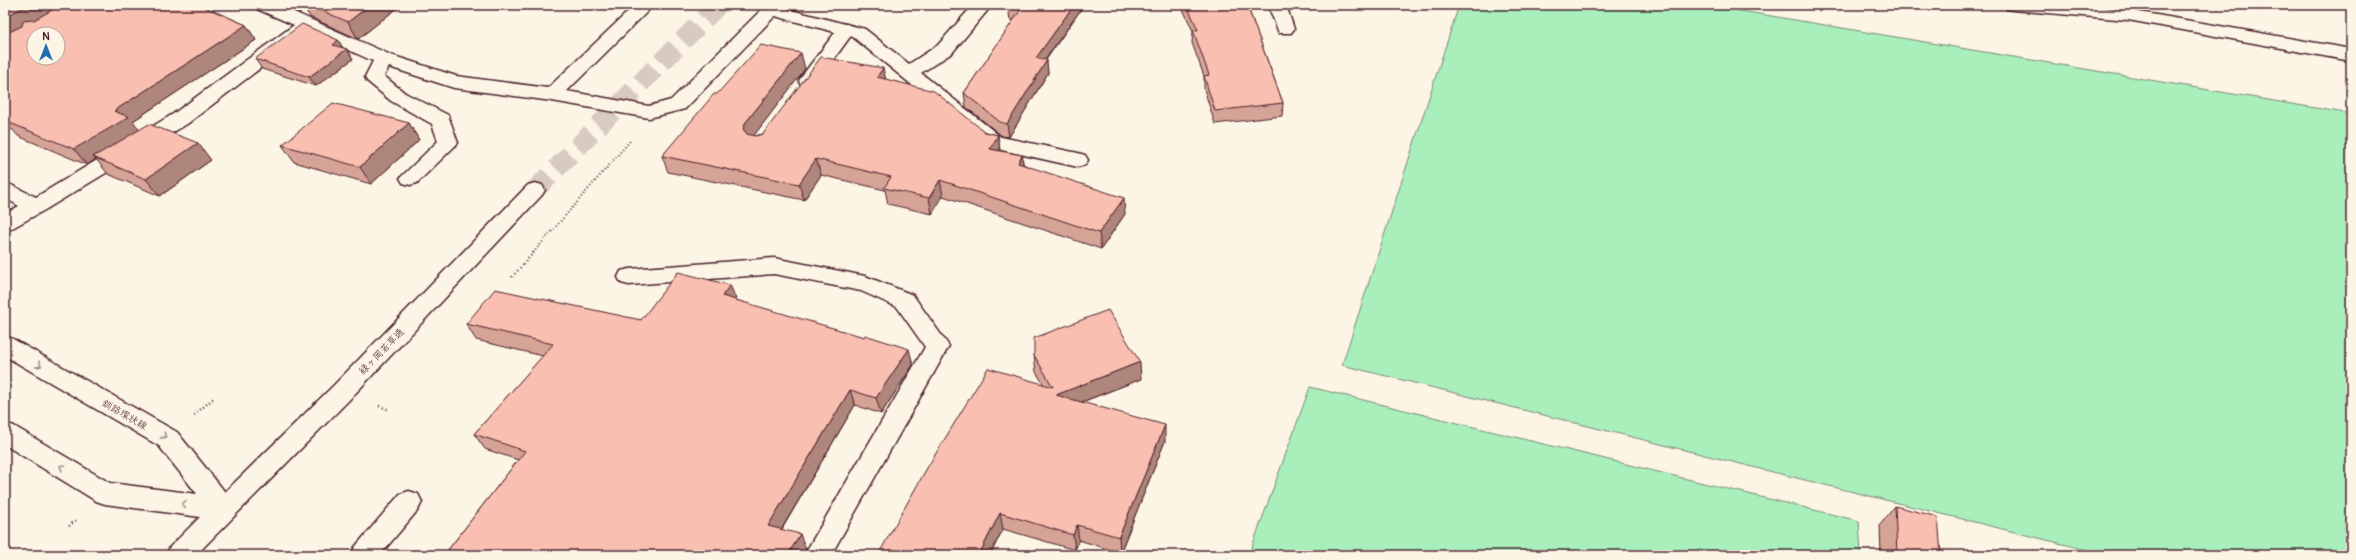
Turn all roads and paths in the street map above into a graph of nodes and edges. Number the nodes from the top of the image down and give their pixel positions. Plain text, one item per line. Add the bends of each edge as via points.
1 (263, 5) edge
2 (645, 5) edge
3 (982, 5) edge
4 (1277, 5) edge
5 (2013, 5) edge
6 (2048, 7) edge
7 (774, 8) edge
8 (2126, 10) edge
9 (306, 25) junction
10 (1285, 28) dead end
11 (846, 30) junction
12 (2351, 55) edge
13 (384, 60) junction
14 (910, 72) junction
15 (798, 93) edge
16 (552, 95) junction
17 (635, 135) dead end
18 (1078, 160) dead end
19 (410, 178) dead end
20 (5, 189) edge
21 (535, 190) tunnel mouth
22 (36, 206) junction
23 (5, 224) edge
24 (512, 277) dead end
25 (629, 277) dead end
26 (5, 345) edge
27 (5, 433) edge
28 (409, 502) dead end
29 (223, 509) junction
30 (179, 555) edge
31 (364, 555) edge
32 (817, 555) edge

1 - 9 street
2 - 16 street
3 - 14 street via 945,49
4 - 10 street
5 - 6 street
6 - 8 street
7 - 11 street
7 - 16 street via 678,105 649,112
8 - 12 street
9 - 13 street
9 - 22 street via 180,119
11 - 14 street via 860,33
11 - 15 street
13 - 16 street via 454,82
13 - 19 street via 374,77 398,97 441,120 448,143
14 - 18 street via 994,142
17 - 24 path
20 - 22 street
21 - 29 street, 緑ヶ岡若草通 via 342,392
22 - 23 street
25 - 32 street via 774,266 865,284 905,301 937,346
26 -> 29 street, 釧路環状線 via 168,438
29 -> 27 street via 105,493
28 - 31 street
29 - 30 street

